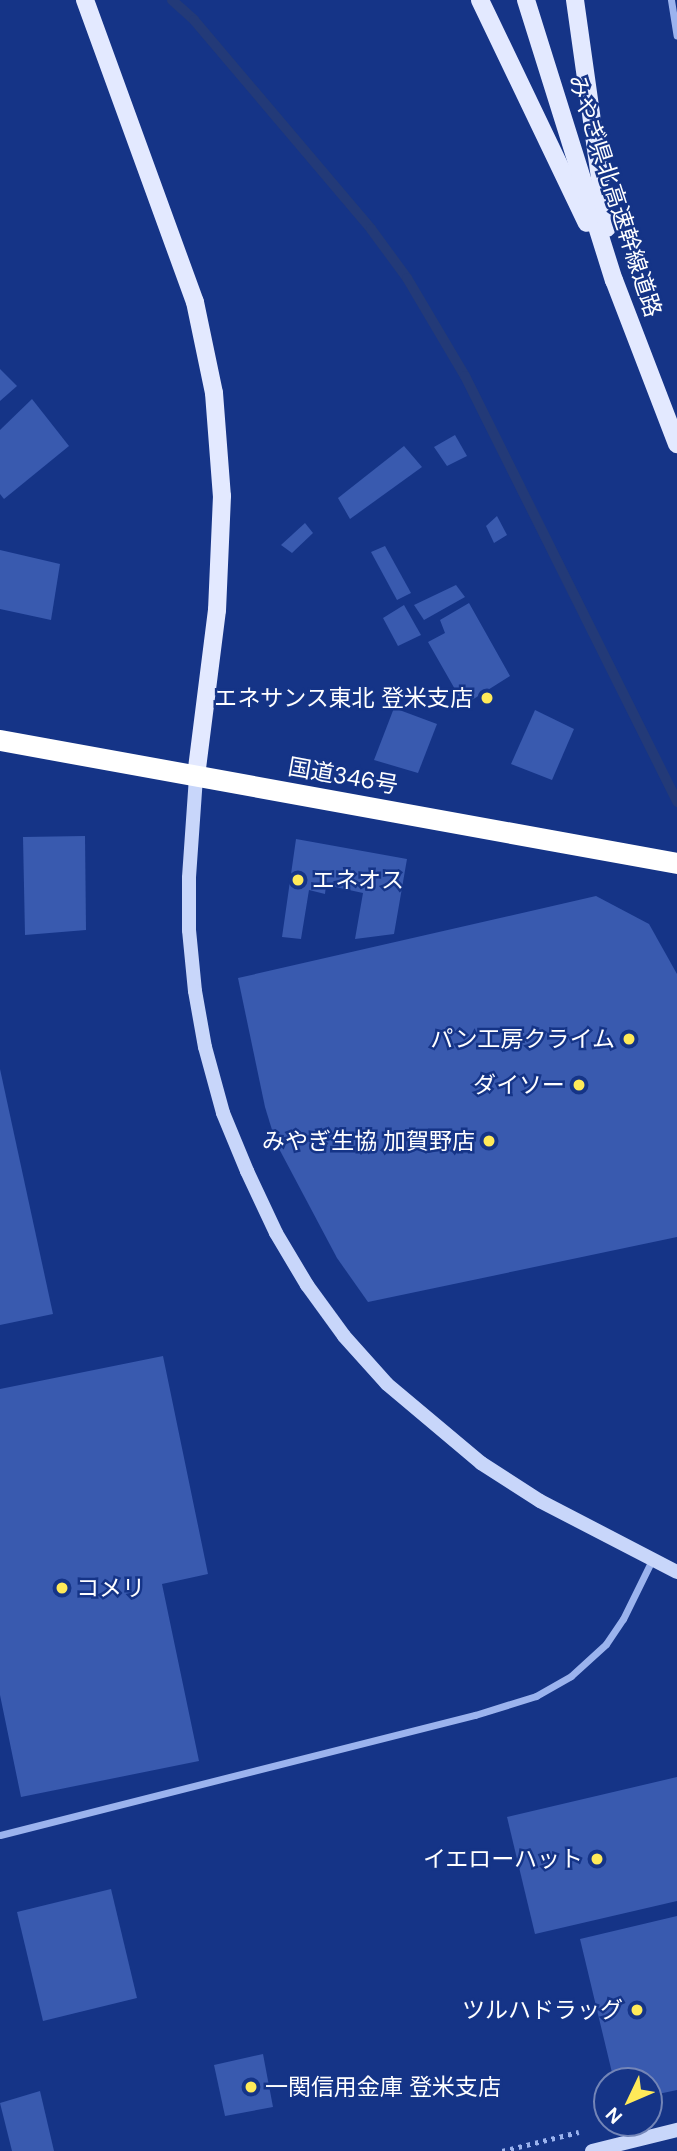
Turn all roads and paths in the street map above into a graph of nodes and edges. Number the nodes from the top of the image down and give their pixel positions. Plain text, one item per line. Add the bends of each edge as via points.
1 (85, 0) edge
2 (480, 0) edge
3 (526, 0) edge
4 (575, 0) edge
5 (671, 0) edge
6 (677, 36) edge
7 (614, 280) junction
8 (677, 444) edge
9 (0, 740) edge
10 (196, 777) junction
11 (677, 863) edge
12 (652, 1560) junction
13 (677, 1572) edge
14 (0, 1835) edge
15 (592, 2129) dead end
16 (677, 2130) edge
17 (502, 2151) edge
18 (592, 2151) edge

1 - 10 main road via 195,302 214,393 222,496 217,610
2 - 7 main road
3 - 7 main road, みやぎ県北高速幹線道路
4 - 7 main road
5 - 6 street
7 - 8 main road, みやぎ県北高速幹線道路
9 - 10 highway, 国道346号
10 - 11 highway, 国道346号
10 - 12 street via 188,878 195,991 223,1113 276,1233 344,1336 433,1425 540,1501
12 - 13 street
12 - 14 street via 606,1644 571,1676 536,1696 475,1716
15 - 17 path
16 - 18 street

